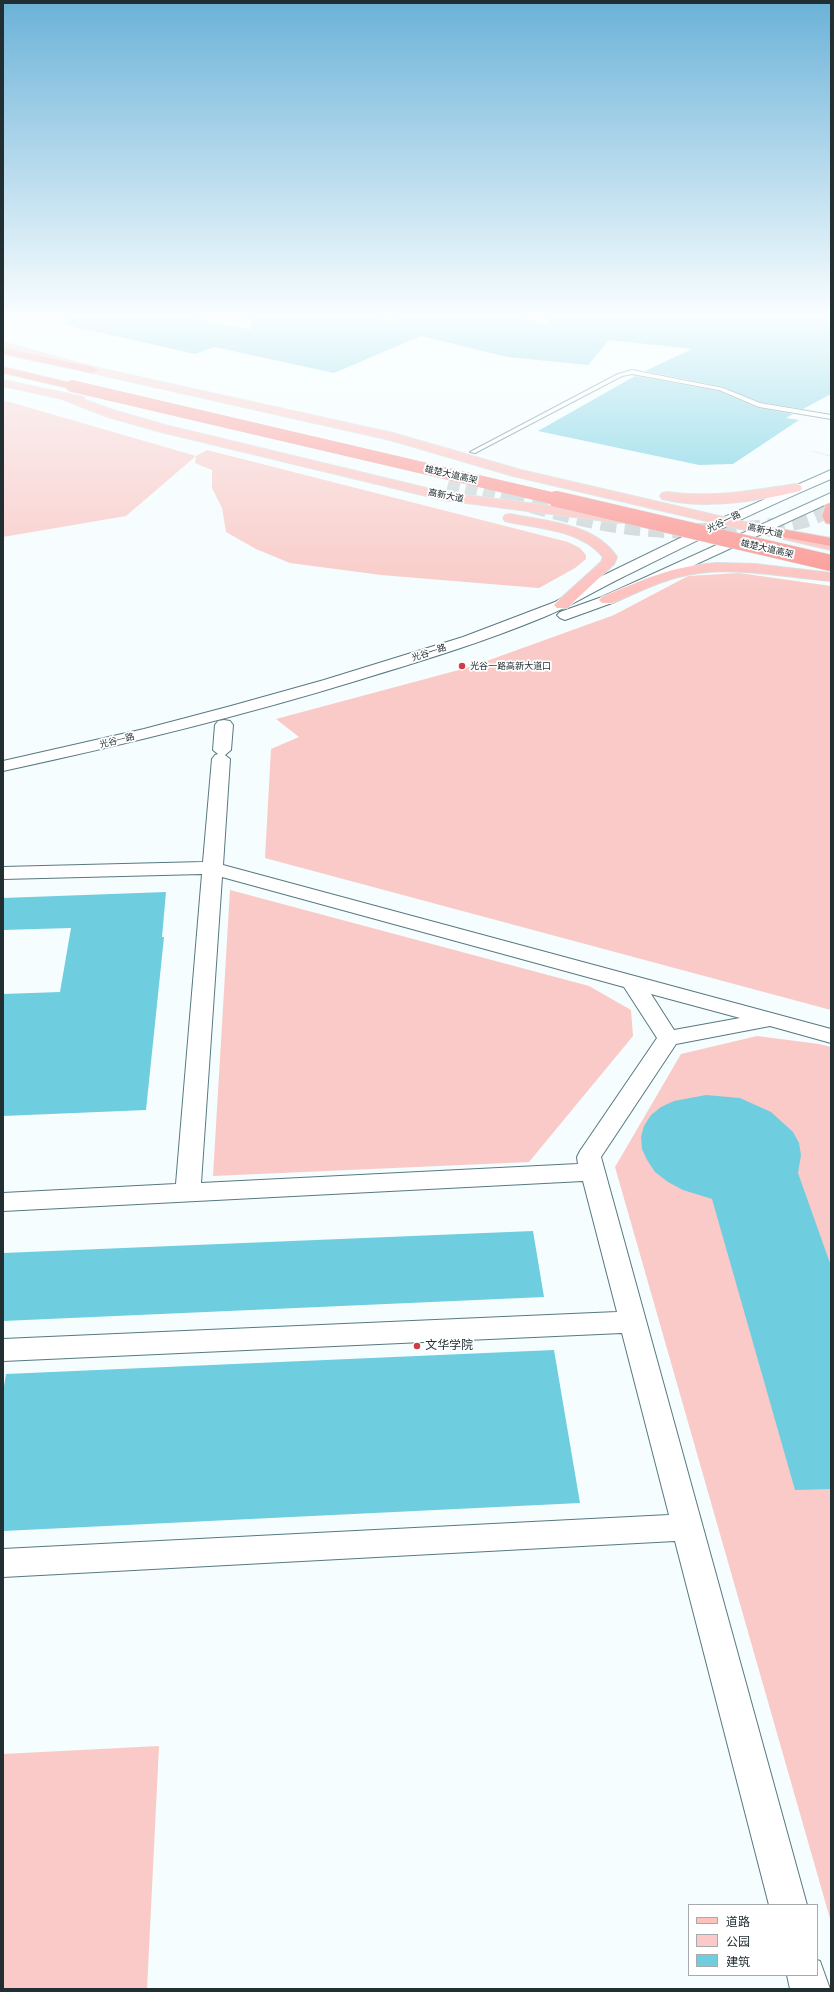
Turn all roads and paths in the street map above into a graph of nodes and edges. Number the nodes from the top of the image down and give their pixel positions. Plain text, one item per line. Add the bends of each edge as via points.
1 (104, 410) edge
2 (149, 410) edge
3 (241, 410) edge
4 (263, 410) edge
5 (554, 410) edge
6 (791, 410) edge
7 (814, 410) edge
8 (567, 411) dead end
9 (831, 416) edge
10 (525, 425) junction
11 (393, 437) junction
12 (812, 450) dead end
13 (473, 452) junction
14 (831, 456) edge
15 (827, 475) edge
16 (567, 484) junction
17 (795, 488) junction
18 (445, 490) junction
19 (831, 490) edge
20 (831, 497) edge
21 (831, 507) edge
22 (535, 509) junction
23 (831, 520) edge
24 (725, 521) junction
25 (759, 529) junction
26 (694, 537) junction
27 (831, 542) edge
28 (726, 545) junction
29 (831, 546) edge
30 (831, 550) edge
31 (831, 564) edge
32 (629, 569) junction
33 (831, 570) edge
34 (656, 577) junction
35 (831, 577) edge
36 (607, 600) junction
37 (562, 604) junction
38 (224, 725) junction
39 (3, 766) edge
40 (3, 777) edge
41 (213, 868) junction
42 (3, 873) edge
43 (632, 982) junction
44 (770, 1020) junction
45 (831, 1036) edge
46 (668, 1038) junction
47 (593, 1172) junction
48 (188, 1192) junction
49 (3, 1202) edge
50 (633, 1322) junction
51 (3, 1350) edge
52 (688, 1527) junction
53 (3, 1563) edge
54 (788, 1904) edge
55 (806, 1976) edge
56 (810, 1989) edge

1 - 18 main road, 高新大道 via 161,428
2 - 31 highway, 雄楚大道高架, bridge
3 - 30 highway, 雄楚大道高架
4 - 11 main road, 高新大道
5 - 10 lane
6 - 9 lane
7 - 9 lane
8 - 10 lane via 540,425
10 - 13 lane
11 - 13 main road
11 - 16 main road, 高新大道 via 511,471
12 - 14 path
13 - 17 main road via 674,497 734,498
15 - 17 street, 光谷一路
15 - 19 street via 816,484 818,487
16 - 22 main road via 586,495 586,499 573,506
16 - 24 main road, 高新大道
17 - 24 street, 光谷一路
18 - 22 main road, 高新大道
18 - 37 main road via 470,508 585,536 606,550 610,557 607,564
20 - 25 street, 光谷一路
21 - 23 highway
22 - 26 main road, 高新大道 via 606,517
24 - 25 main road, 高新大道
24 - 26 street, 光谷一路
25 - 27 highway
25 - 28 street, 光谷一路
25 - 29 main road, 高新大道
26 - 28 main road, 高新大道
26 - 32 street, 光谷一路
28 - 33 main road, 高新大道
28 - 34 street, 光谷一路
32 - 34 street via 658,565 662,568
32 - 37 street, 光谷一路
34 - 36 street, 光谷一路
35 - 36 main road via 759,568 701,568 676,572
36 - 38 street, 光谷一路 via 409,672
37 - 39 street, 光谷一路 via 480,636 311,690 215,717
38 - 40 street, 光谷一路
38 - 41 street
41 - 42 street
41 - 43 street
41 - 48 street
43 - 44 street
43 - 46 street
44 - 45 street
44 - 46 street
46 - 47 street via 589,1157
47 - 48 street
47 - 50 street
48 - 49 street
50 - 51 street
50 - 52 street
52 - 53 street
52 - 54 street
55 - 56 street

